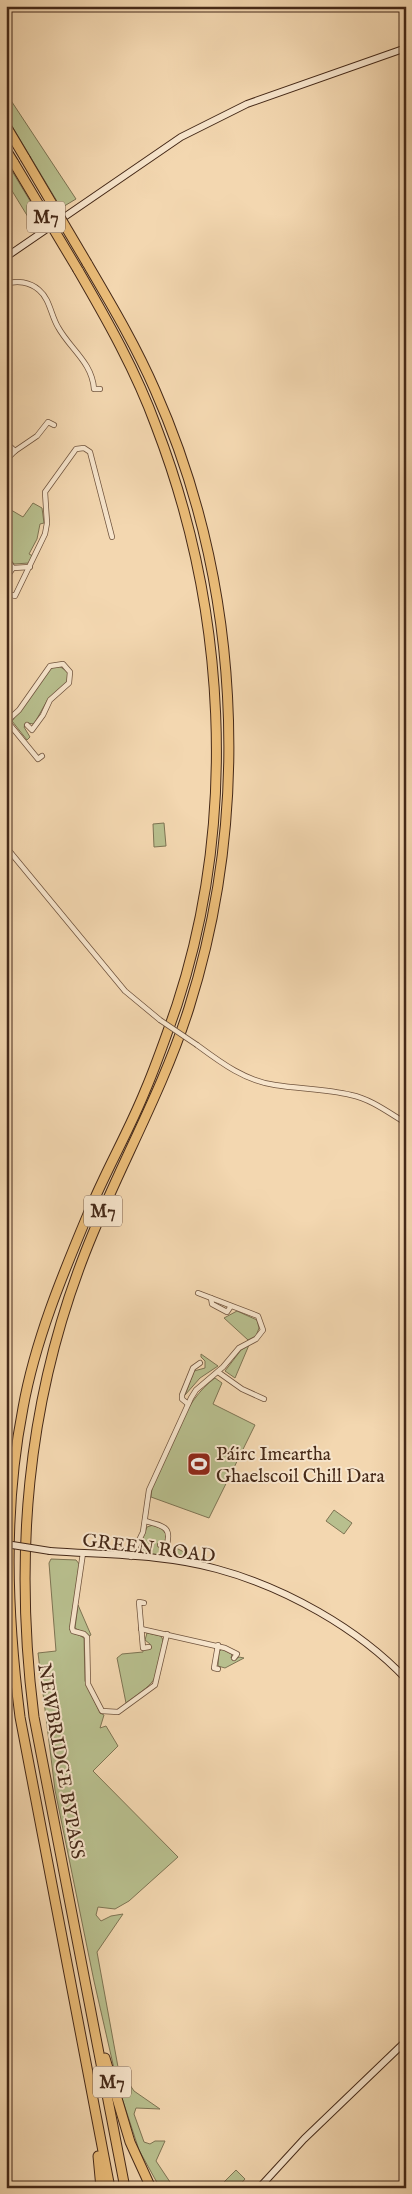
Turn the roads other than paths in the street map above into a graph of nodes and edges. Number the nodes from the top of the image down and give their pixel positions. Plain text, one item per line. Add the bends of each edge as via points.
1 (406, 48) edge
2 (6, 126) edge
3 (6, 150) edge
4 (6, 257) edge
5 (6, 284) edge
6 (100, 389) dead end
7 (54, 425) dead end
8 (6, 443) edge
9 (15, 451) junction
10 (6, 460) edge
11 (112, 537) dead end
12 (6, 558) edge
13 (30, 567) junction
14 (13, 568) junction
15 (6, 578) edge
16 (9, 594) dead end
17 (7, 720) edge
18 (27, 725) dead end
19 (42, 756) dead end
20 (6, 847) edge
21 (406, 1123) edge
22 (198, 1292) dead end
23 (212, 1298) junction
24 (231, 1306) junction
25 (200, 1362) dead end
26 (218, 1372) junction
27 (264, 1399) dead end
28 (188, 1404) junction
29 (145, 1521) junction
30 (6, 1544) edge
31 (160, 1545) dead end
32 (166, 1548) junction
33 (172, 1550) dead end
34 (83, 1553) junction
35 (131, 1557) junction
36 (144, 1603) dead end
37 (142, 1629) junction
38 (167, 1634) junction
39 (218, 1646) junction
40 (149, 1647) dead end
41 (234, 1658) dead end
42 (218, 1669) dead end
43 (406, 1679) edge
44 (89, 2008) junction
45 (406, 2041) edge
46 (87, 2068) junction
47 (101, 2188) edge
48 (110, 2188) edge
49 (125, 2188) edge
50 (151, 2188) edge
51 (259, 2188) edge

1 - 4 main road via 247,104 181,137
2 - 44 highway, NEWBRIDGE BYPASS / M7, bridge via 127,331 155,390 186,472 202,527 223,644 228,744 223,845 200,967 156,1096 72,1286 39,1412 27,1502 24,1592 34,1717
3 - 46 highway, NEWBRIDGE BYPASS / M7, bridge via 117,338 155,422 191,532 210,643 215,706 216,771 211,843 198,924 178,1003 145,1091 89,1212 52,1308 23,1407 15,1462 9,1539 10,1644 20,1717
5 - 6 street via 26,283 41,291 67,343 90,368 94,389
7 - 9 street via 48,422 37,436
8 - 9 street
9 - 10 street
11 - 13 street via 90,452 84,448 76,449 45,492 47,523
12 - 14 street
13 - 14 street
13 - 16 street via 16,596
14 - 15 street
17 - 18 street via 19,710 50,666 63,664 70,672 70,683 50,700 32,730
17 - 19 street via 38,759
20 - 21 street, bridge via 125,990 160,1020 224,1065 272,1085 353,1095
22 - 23 street
23 - 24 street
23 - 24 street via 212,1304 223,1312
24 - 26 street via 258,1316 263,1330 256,1339 240,1348
25 - 28 street via 193,1368 182,1396 183,1402
26 - 27 street via 242,1389
26 - 28 street via 196,1390
28 - 29 street via 149,1490
29 - 32 street via 168,1530
29 - 35 street
30 - 34 main road, GREEN ROAD, bridge
31 - 32 street
32 - 33 street
34 - 35 main road, GREEN ROAD
34 - 38 street via 72,1628 87,1637 88,1684 102,1711 118,1712 155,1685
35 - 43 main road, GREEN ROAD via 217,1569 291,1597 329,1618
36 - 37 street via 139,1602
37 - 38 street
37 - 40 street via 143,1648
38 - 39 street
39 - 41 street via 237,1654
39 - 42 street via 214,1668
44 - 49 highway, NEWBRIDGE BYPASS / M7
44 - 50 highway, M7 via 130,2142
45 - 51 main road via 304,2139
46 - 47 highway, M7
46 - 48 highway, NEWBRIDGE BYPASS / M7

